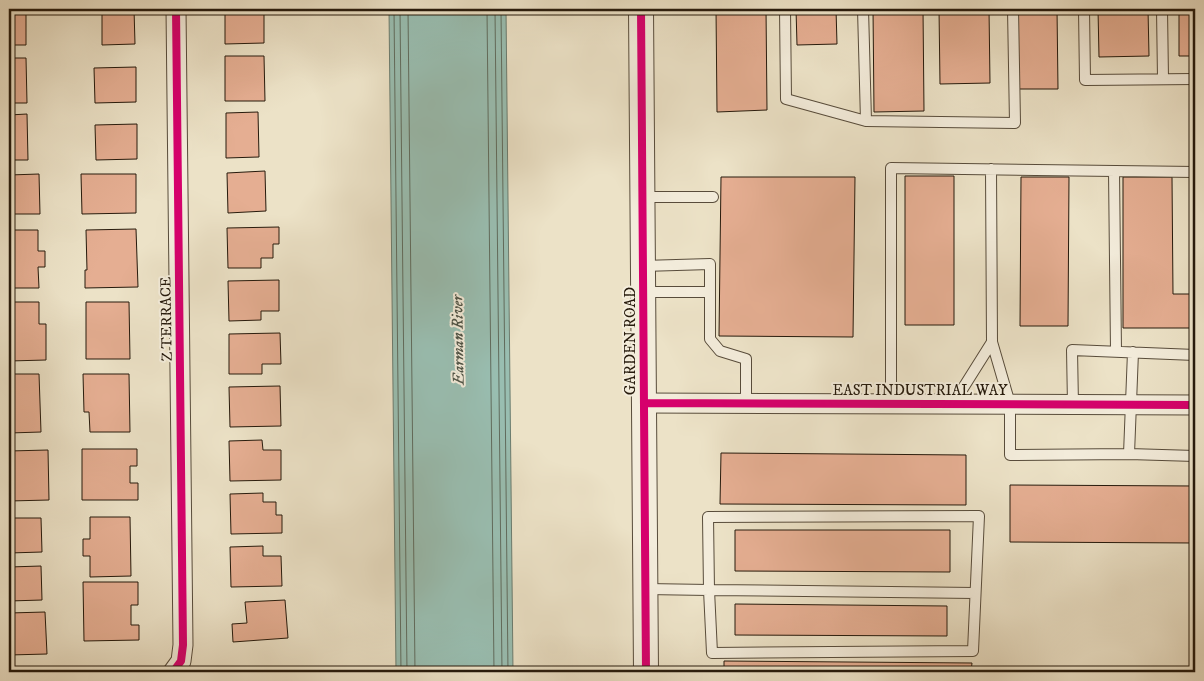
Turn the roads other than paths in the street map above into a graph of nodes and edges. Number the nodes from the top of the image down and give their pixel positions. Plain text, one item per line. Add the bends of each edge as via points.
1 (176, 9) edge
2 (641, 9) edge
3 (785, 9) edge
4 (863, 9) edge
5 (1013, 9) edge
6 (1084, 9) edge
7 (1162, 9) edge
8 (1164, 79) junction
9 (1195, 79) edge
10 (866, 120) junction
11 (991, 169) junction
12 (1114, 170) junction
13 (1195, 172) edge
14 (642, 197) junction
15 (713, 197) dead end
16 (643, 266) junction
17 (643, 292) junction
18 (710, 292) junction
19 (992, 342) junction
20 (1116, 352) junction
21 (1132, 352) junction
22 (1195, 355) edge
23 (644, 403) junction
24 (746, 403) junction
25 (891, 404) junction
26 (953, 404) junction
27 (1010, 404) junction
28 (1073, 405) junction
29 (1131, 405) junction
30 (1195, 405) edge
31 (1129, 454) junction
32 (1195, 456) edge
33 (646, 589) junction
34 (709, 590) junction
35 (975, 593) junction
36 (173, 672) edge
37 (646, 672) edge

1 - 36 street, Z TERRACE via 183,645 181,660
2 - 14 street, GARDEN ROAD
3 - 10 lane via 786,99
4 - 10 lane
5 - 10 lane via 1015,123
6 - 8 lane via 1085,80
7 - 8 lane
8 - 9 lane
11 - 12 lane
11 - 19 lane
11 - 25 lane via 891,168
12 - 13 lane
12 - 20 lane
14 - 15 lane
14 - 16 street, GARDEN ROAD
16 - 17 street, GARDEN ROAD
16 - 18 lane via 710,264
17 - 18 lane
17 - 23 street, GARDEN ROAD
18 - 24 lane via 710,339 720,351 746,359
19 - 26 lane
19 - 27 lane
20 - 21 lane
20 - 28 lane via 1072,350
21 - 22 lane
21 - 29 lane
23 - 24 street, EAST INDUSTRIAL WAY
23 - 33 street, GARDEN ROAD
24 - 25 street, EAST INDUSTRIAL WAY
25 - 26 street, EAST INDUSTRIAL WAY
26 - 27 street, EAST INDUSTRIAL WAY
27 - 28 street, EAST INDUSTRIAL WAY
27 - 31 lane via 1010,455
28 - 29 street, EAST INDUSTRIAL WAY
29 - 30 street, EAST INDUSTRIAL WAY
29 - 31 lane
31 - 32 lane
33 - 34 lane
33 - 37 street, GARDEN ROAD
34 - 35 lane
34 - 35 lane via 712,653 973,651
34 - 35 lane via 708,517 979,516

